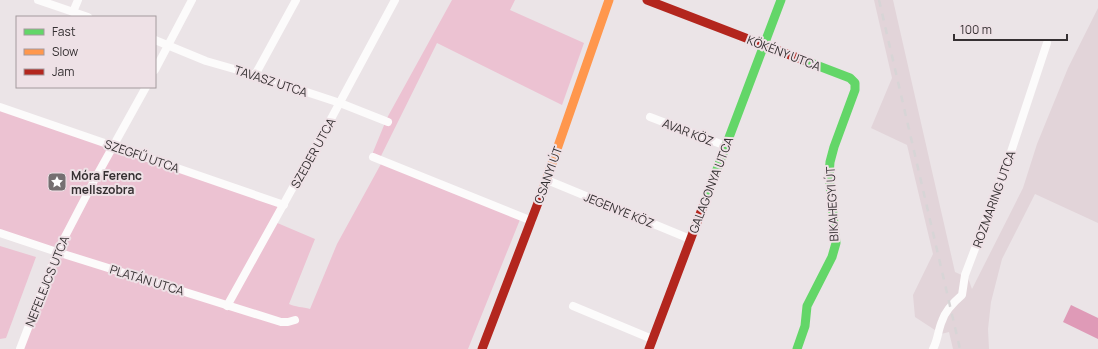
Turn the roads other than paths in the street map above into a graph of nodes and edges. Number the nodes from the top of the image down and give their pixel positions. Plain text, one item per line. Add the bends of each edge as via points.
1 (38, 0) edge
2 (78, 0) edge
3 (192, 0) edge
4 (296, 0) edge
5 (395, 0) edge
6 (609, 0) edge
7 (647, 0) edge
8 (781, 0) edge
9 (73, 12) junction
10 (85, 16) edge
11 (156, 40) edge
12 (1047, 43) dead end
13 (168, 45) junction
14 (764, 45) junction
15 (156, 68) edge
16 (255, 75) junction
17 (145, 88) edge
18 (340, 103) junction
19 (0, 107) edge
20 (650, 117) dead end
21 (388, 122) dead end
22 (114, 146) junction
23 (726, 146) junction
24 (834, 147) joint
25 (373, 157) dead end
26 (547, 180) junction
27 (284, 205) junction
28 (532, 221) junction
29 (0, 233) edge
30 (690, 239) junction
31 (57, 252) junction
32 (228, 306) junction
33 (573, 306) dead end
34 (295, 320) dead end
35 (652, 339) junction
36 (13, 349) edge
37 (20, 349) edge
38 (482, 349) edge
39 (649, 349) edge
40 (797, 349) edge
41 (933, 349) edge

1 - 9 street
2 - 9 street
3 - 13 street
4 - 16 street
5 - 18 street, SZEDER UTCA
6 - 26 street, CSANYI ÚT
7 - 14 street, KÖKÉNY UTCA
8 - 14 street, GALAGONYA UTCA
9 - 10 street
11 - 13 street, TAVASZ UTCA
12 - 41 street, ROZMARING UTCA via 1006,167 965,276 962,295 942,320
13 - 15 street
13 - 16 street, TAVASZ UTCA via 206,61
14 - 23 street, GALAGONYA UTCA
14 - 24 street, KÖKÉNY UTCA via 853,80 855,90
16 - 18 street, TAVASZ UTCA
17 - 22 street, NEFELEJCS UTCA
18 - 21 street, TAVASZ UTCA
18 - 27 street, SZEDER UTCA
19 - 22 street, SZEGFŰ UTCA
20 - 23 street, AVAR KÖZ
22 - 27 street, SZEGFŰ UTCA
22 - 31 street, NEFELEJCS UTCA
23 - 30 street, GALAGONYA UTCA
24 - 40 street, BIKAHEGYI ÚT via 829,176 836,243 832,257 807,306 805,326
25 - 28 street
26 - 28 street, CSANYI ÚT
26 - 30 street, JEGENYE KÖZ
27 - 32 street, SZEDER UTCA
28 - 38 street, CSANYI ÚT
29 - 31 street, PLATÁN UTCA
30 - 35 street, GALAGONYA UTCA
31 - 32 street, PLATÁN UTCA
31 - 37 street, NEFELEJCS UTCA
32 - 34 street, PLATÁN UTCA via 281,322
33 - 35 street
35 - 39 street, GALAGONYA UTCA
36 - 37 street

